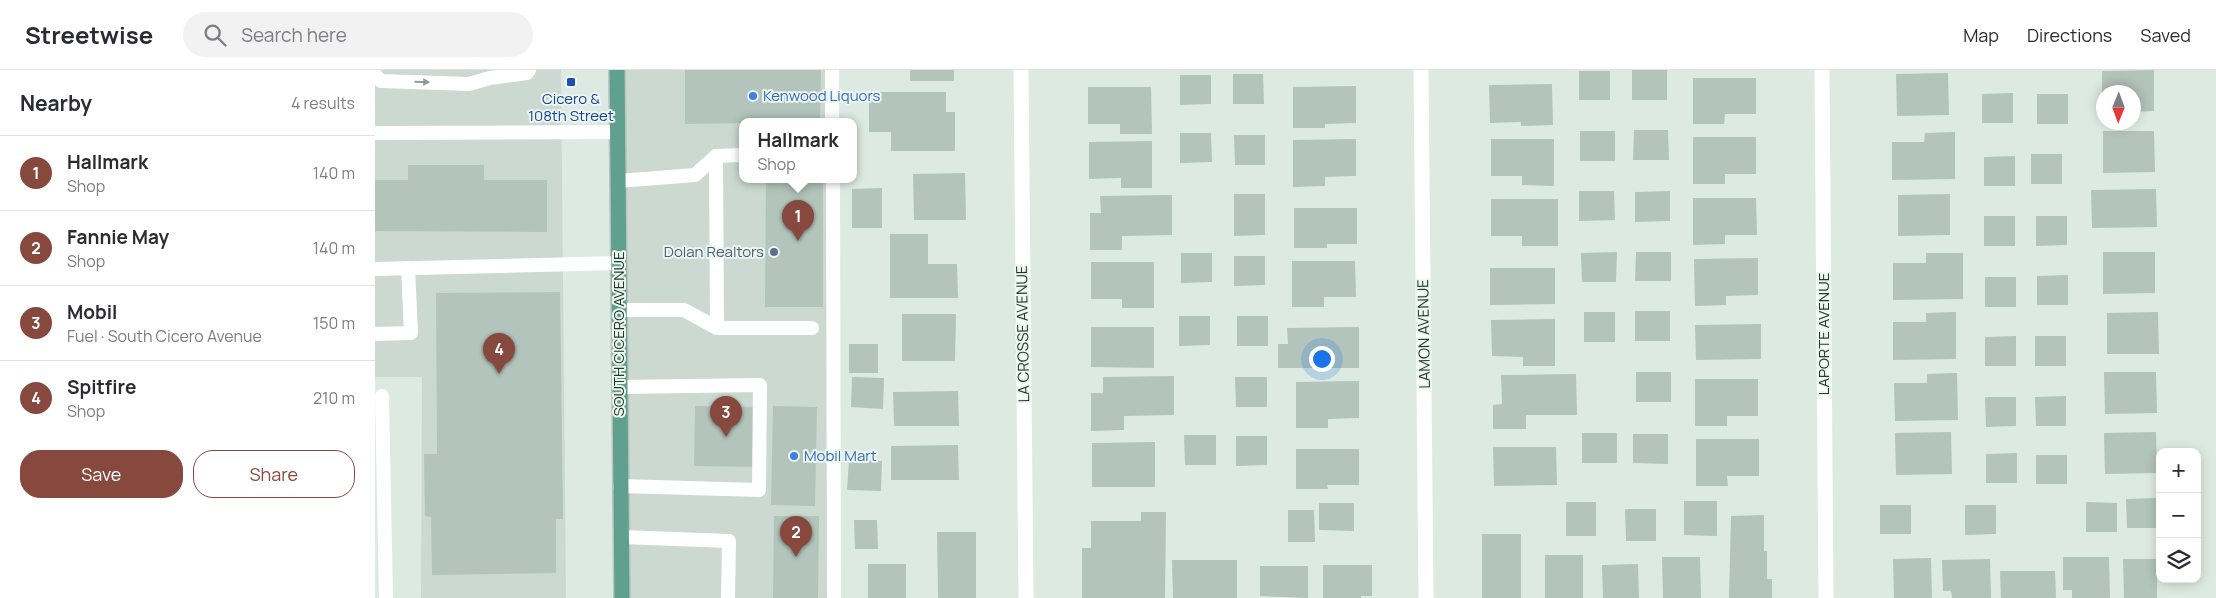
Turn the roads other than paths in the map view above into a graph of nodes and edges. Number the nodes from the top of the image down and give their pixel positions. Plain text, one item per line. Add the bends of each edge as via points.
1 (529, 70) edge
2 (617, 70) edge
3 (832, 70) edge
4 (1021, 70) edge
5 (1421, 70) edge
6 (1822, 70) edge
7 (375, 75) edge
8 (833, 118) edge
9 (618, 132) junction
10 (375, 133) edge
11 (739, 155) edge
12 (716, 156) junction
13 (618, 181) junction
14 (833, 183) edge
15 (619, 263) junction
16 (409, 268) junction
17 (375, 269) edge
18 (619, 310) junction
19 (717, 328) junction
20 (812, 328) dead end
21 (375, 334) edge
22 (619, 387) junction
23 (382, 396) dead end
24 (620, 486) junction
25 (621, 537) junction
26 (386, 598) edge
27 (622, 598) edge
28 (728, 598) edge
29 (834, 598) edge
30 (1026, 598) edge
31 (1426, 598) edge
32 (1826, 598) edge

7 -> 1 lane via 381,81 469,84
2 - 9 main road, SOUTH CICERO AVENUE
3 - 8 lane
4 - 30 street, LA CROSSE AVENUE
5 - 31 street, LAMON AVENUE
6 - 32 street, LAPORTE AVENUE
9 - 10 lane
9 - 13 main road, SOUTH CICERO AVENUE
11 - 12 lane
12 - 13 lane via 695,175
12 - 19 lane
13 - 15 main road, SOUTH CICERO AVENUE
14 - 29 lane
15 - 16 lane
15 - 18 main road, SOUTH CICERO AVENUE
16 - 17 lane
16 - 21 lane via 411,333
18 - 19 lane via 684,310
18 - 22 main road, SOUTH CICERO AVENUE
19 - 20 lane
22 - 24 main road, SOUTH CICERO AVENUE
22 - 24 lane via 760,385 759,490
23 - 26 lane
24 - 25 main road, SOUTH CICERO AVENUE
25 - 27 main road, SOUTH CICERO AVENUE
25 - 28 lane via 729,541

